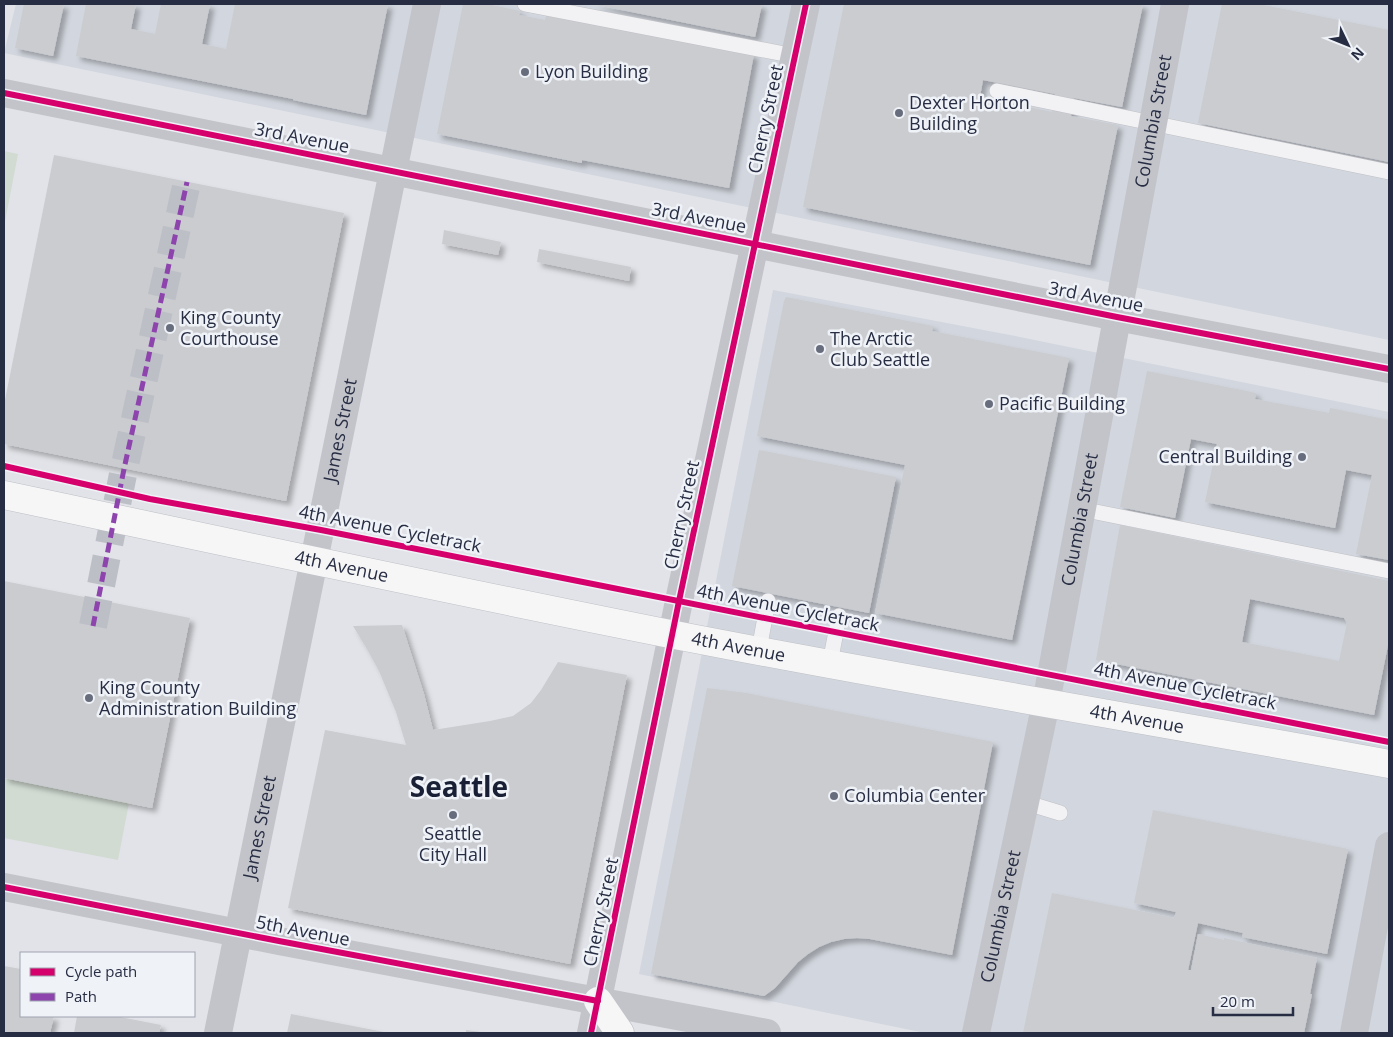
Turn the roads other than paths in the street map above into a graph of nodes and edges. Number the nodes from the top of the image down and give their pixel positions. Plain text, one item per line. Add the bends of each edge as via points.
1 (427, 4) edge
2 (525, 4) edge
3 (806, 4) edge
4 (1175, 4) edge
5 (795, 56) junction
6 (997, 91) dead end
7 (4, 93) edge
8 (1153, 122) junction
9 (393, 171) junction
10 (1389, 172) edge
11 (755, 244) junction
12 (1117, 317) junction
13 (1389, 369) edge
14 (4, 495) edge
15 (1081, 509) junction
16 (314, 561) junction
17 (1389, 571) edge
18 (768, 601) dead end
19 (839, 616) dead end
20 (672, 634) junction
21 (759, 650) junction
22 (830, 663) junction
23 (1046, 702) junction
24 (1389, 764) edge
25 (1024, 802) junction
26 (1060, 813) dead end
27 (1389, 846) edge
28 (4, 887) edge
29 (238, 934) junction
30 (598, 1001) junction
31 (218, 1033) edge
32 (591, 1033) edge
33 (620, 1033) edge
34 (767, 1033) edge
35 (976, 1033) edge
36 (1354, 1033) edge

1 - 9 main road, James Street
2 - 5 lane
3 - 5 main road, Cherry Street
4 - 8 main road, Columbia Street
5 - 11 main road, Cherry Street
6 - 8 lane
7 - 9 main road, 3rd Avenue
8 - 10 lane
8 - 12 main road, Columbia Street
9 - 11 main road, 3rd Avenue
9 - 16 main road, James Street
11 - 12 main road, 3rd Avenue
11 - 20 main road, Cherry Street
12 - 13 main road, 3rd Avenue
12 - 15 main road, Columbia Street
14 - 16 main road, 4th Avenue
15 - 17 lane
15 - 23 main road, Columbia Street
16 - 20 main road, 4th Avenue
16 - 29 main road, James Street
18 - 21 lane
19 - 22 lane
20 - 21 main road, 4th Avenue
20 - 30 main road, Cherry Street
21 - 22 main road, 4th Avenue
22 - 23 main road, 4th Avenue
23 - 24 main road, 4th Avenue
23 - 25 main road, Columbia Street
25 - 26 lane
25 - 35 main road, Columbia Street
27 - 36 main road
28 - 29 main road, 5th Avenue
29 - 30 main road, 5th Avenue
29 - 31 main road, James Street
30 - 32 main road, Cherry Street
30 - 33 main road
30 - 34 main road, 5th Avenue

